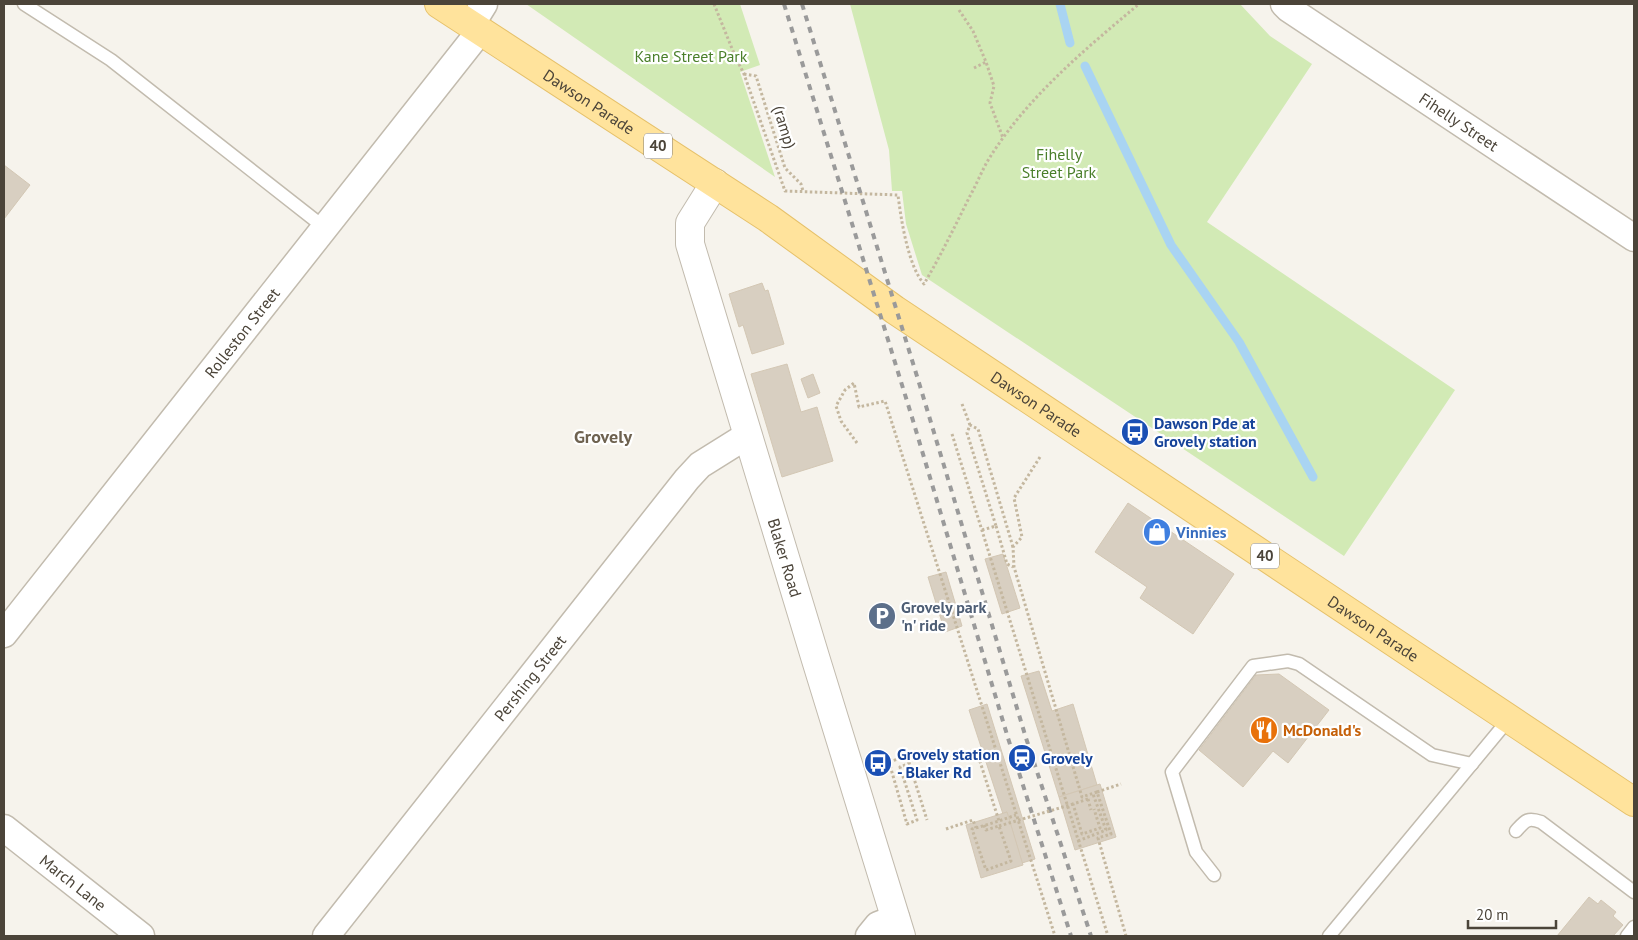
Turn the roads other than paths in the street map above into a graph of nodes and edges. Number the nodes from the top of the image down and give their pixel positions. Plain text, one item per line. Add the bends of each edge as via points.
1 (24, 4) edge
2 (439, 4) edge
3 (1284, 4) edge
4 (478, 20) edge
5 (715, 184) junction
6 (325, 228) junction
7 (1634, 238) edge
8 (748, 435) junction
9 (4, 634) edge
10 (1509, 719) junction
11 (1472, 764) junction
12 (1634, 802) edge
13 (4, 828) edge
14 (1516, 831) dead end
15 (1214, 875) dead end
16 (1634, 892) edge
17 (899, 927) edge
18 (1634, 927) edge
19 (141, 936) edge
20 (326, 936) edge
21 (870, 936) edge
22 (1329, 936) edge
23 (1627, 936) edge

1 - 6 lane via 111,60
2 - 4 main road, Dawson Parade / 40
3 - 7 street, Fihelly Street
4 - 5 main road, Dawson Parade / 40
4 - 6 street, Rolleston Street
5 - 8 street, Blaker Road via 690,222 690,244
5 - 10 main road, Dawson Parade / 40 via 768,218 895,310
6 - 9 street, Rolleston Street
8 - 17 street, Blaker Road
8 - 20 street, Pershing Street via 700,465 687,479
10 - 11 lane
10 - 12 main road, Dawson Parade / 40
11 - 15 lane via 1432,755 1300,664 1288,661 1253,666 1172,772 1196,852
11 - 22 lane
13 - 19 street, March Lane
14 - 16 lane via 1525,821 1541,822
17 - 21 street via 878,925
18 - 23 lane

